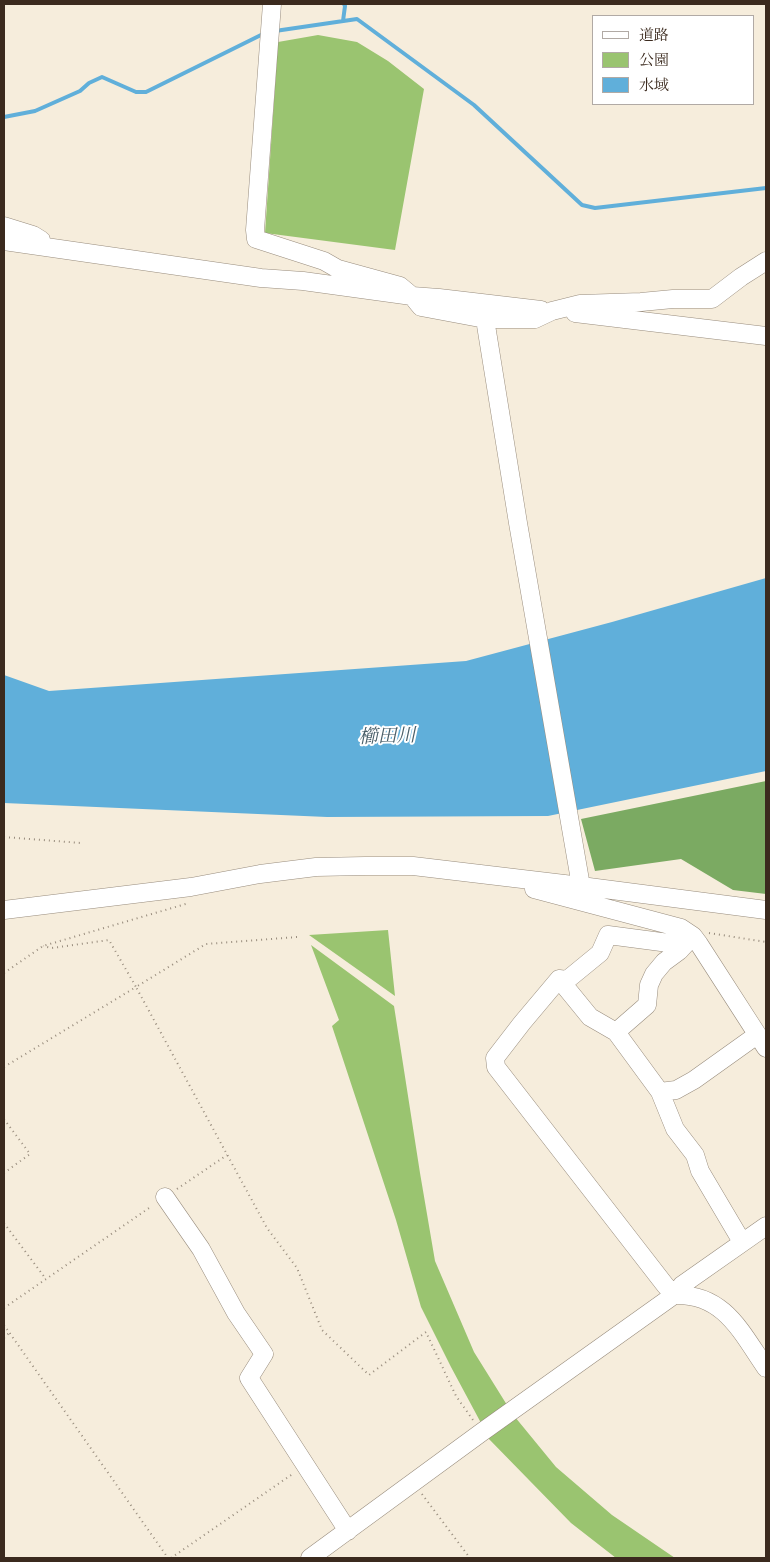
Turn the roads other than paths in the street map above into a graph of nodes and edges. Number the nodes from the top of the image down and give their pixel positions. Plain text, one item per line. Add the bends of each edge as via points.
1 (272, 4) edge
2 (4, 226) edge
3 (4, 241) edge
4 (48, 248) junction
5 (766, 261) edge
6 (412, 296) junction
7 (552, 311) junction
8 (485, 319) junction
9 (766, 336) edge
10 (516, 878) junction
11 (580, 880) junction
12 (4, 910) edge
13 (766, 910) edge
14 (696, 938) junction
15 (559, 979) junction
16 (616, 1032) junction
17 (762, 1041) edge
18 (660, 1092) junction
19 (166, 1197) road end
20 (766, 1226) edge
21 (742, 1242) junction
22 (674, 1295) junction
23 (766, 1368) edge
24 (348, 1531) junction
25 (310, 1558) edge

1 - 6 street via 256,239 324,261 338,269 400,286
2 - 4 street via 33,235
3 - 4 street
4 - 6 street
5 - 7 street via 712,299 580,304
6 - 7 street
6 - 8 street via 421,307
7 - 8 street via 535,319
7 - 9 street
8 - 11 street
10 - 11 street
10 - 12 street via 413,866 316,867 191,887
10 - 14 street via 533,889 681,928
11 - 13 street
14 - 15 street via 608,935 600,953 567,980
14 - 16 street via 664,962 649,985 647,1005
14 - 17 street
15 - 16 street via 590,1017
15 - 22 street via 495,1058 496,1067
16 - 18 street
17 - 18 street via 676,1090
18 - 21 street via 675,1128 696,1155 700,1171
19 - 24 street via 264,1354 248,1378
20 - 21 street
21 - 22 street via 682,1285
22 - 23 street via 687,1294 718,1306 729,1316
22 - 24 street
24 - 25 street

